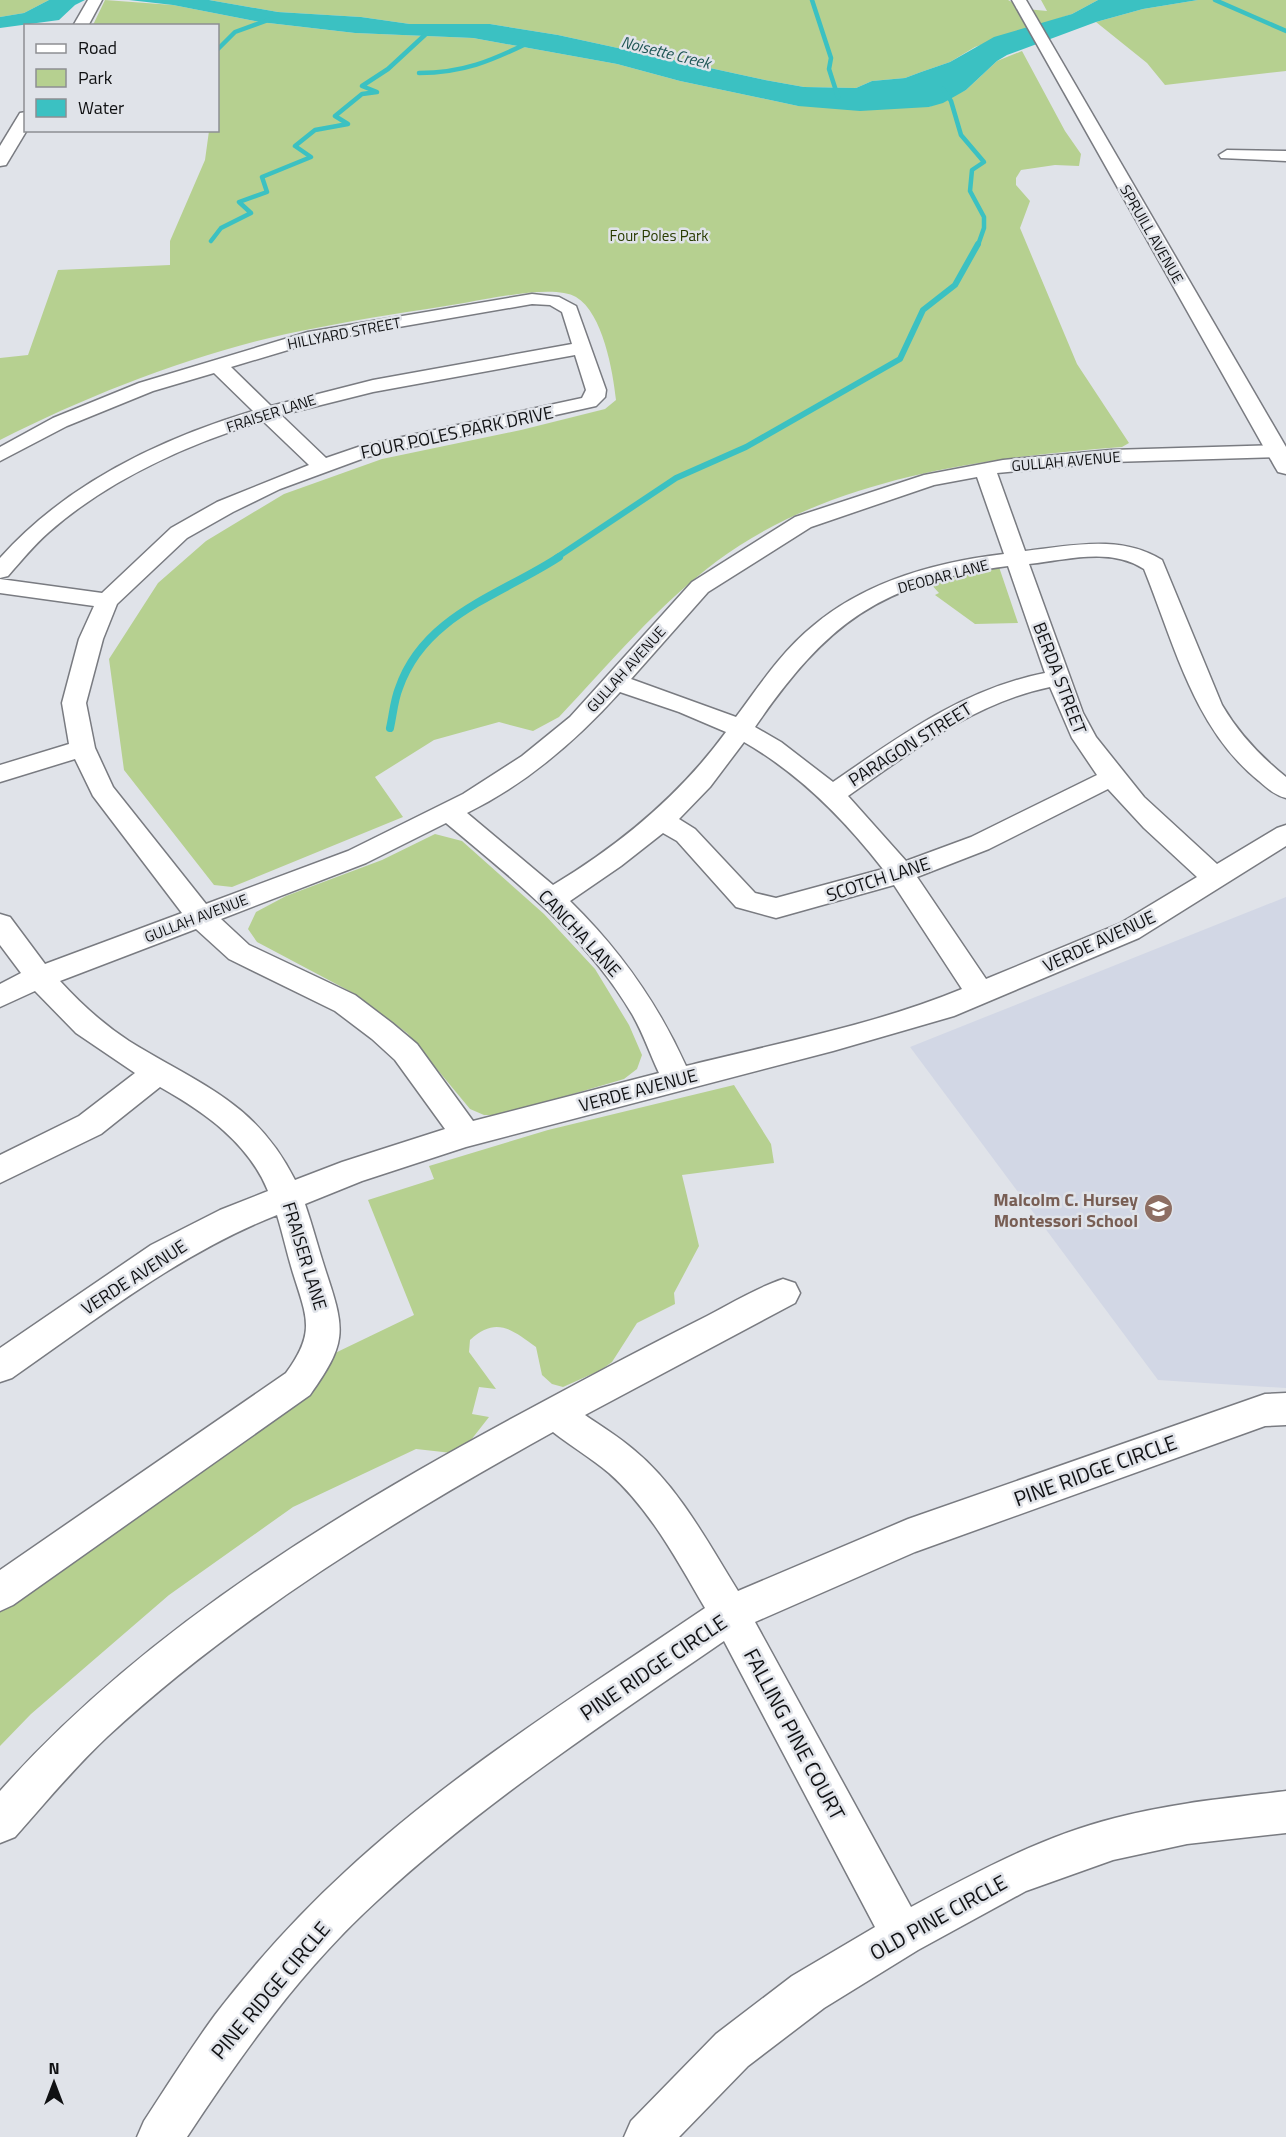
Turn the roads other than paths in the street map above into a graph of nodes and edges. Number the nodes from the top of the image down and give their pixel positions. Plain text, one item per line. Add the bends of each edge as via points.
1 (1021, 3) edge
2 (92, 4) edge
3 (81, 24) edge
4 (24, 120) edge
5 (1227, 155) dead end
6 (1286, 156) edge
7 (0, 161) edge
8 (582, 348) junction
9 (217, 365) junction
10 (589, 402) joint
11 (267, 413) junction
12 (0, 455) edge
13 (1282, 459) edge
14 (322, 466) junction
15 (985, 470) junction
16 (1016, 558) junction
17 (0, 571) edge
18 (0, 586) edge
19 (106, 601) junction
20 (1059, 678) junction
21 (615, 682) junction
22 (742, 731) junction
23 (82, 748) junction
24 (0, 774) edge
25 (1112, 779) junction
26 (1286, 790) edge
27 (831, 795) junction
28 (449, 812) junction
29 (662, 821) junction
30 (1286, 834) edge
31 (903, 873) junction
32 (1215, 878) junction
33 (552, 899) junction
34 (200, 916) junction
35 (0, 924) edge
36 (41, 977) junction
37 (980, 993) junction
38 (0, 996) edge
39 (158, 1072) junction
40 (678, 1080) junction
41 (466, 1135) junction
42 (0, 1170) edge
43 (287, 1197) junction
44 (783, 1293) dead end
45 (0, 1367) edge
46 (1286, 1409) edge
47 (554, 1413) junction
48 (0, 1592) edge
49 (730, 1614) junction
50 (1286, 1812) edge
51 (0, 1822) edge
52 (903, 1935) junction
53 (160, 2137) edge
54 (647, 2137) edge

1 - 13 street, SPRUILL AVENUE
2 - 3 street
4 - 7 street
5 - 6 street
8 - 9 street, HILLYARD STREET via 570,310 563,303 532,299 315,336
8 - 10 street, HILLYARD STREET via 596,390 595,398
8 - 11 street, FRAISER LANE via 329,395
9 - 11 street
9 - 12 street, HILLYARD STREET via 95,407
10 - 14 street, FOUR POLES PARK DRIVE via 405,440
11 - 14 street
11 - 17 street, FRAISER LANE via 171,449 81,498 46,524
13 - 15 street, GULLAH AVENUE via 1058,459
14 - 19 street, FOUR POLES PARK DRIVE via 225,507 179,533
15 - 16 street, BERDA STREET
15 - 21 street, GULLAH AVENUE via 931,479 803,522 700,587
16 - 20 street, BERDA STREET
16 - 22 street, DEODAR LANE via 907,583 842,615 801,649
16 - 26 street, DEODAR LANE via 1110,550 1140,555 1154,565 1210,705 1224,730 1255,765
18 - 19 street
19 - 23 street, FOUR POLES PARK DRIVE via 85,657 74,703
20 - 25 street, BERDA STREET via 1084,741
20 - 27 street, PARAGON STREET via 1005,689 951,715
21 - 22 street via 688,706
21 - 28 street, GULLAH AVENUE via 579,722 531,762
22 - 27 street via 782,754
22 - 29 street, DEODAR LANE via 701,782
23 - 24 street
23 - 34 street, FOUR POLES PARK DRIVE via 102,790
25 - 31 street, SCOTCH LANE via 1084,789 979,844
25 - 32 street, BERDA STREET
27 - 31 street
28 - 33 street, CANCHA LANE
28 - 34 street, GULLAH AVENUE via 357,857
29 - 31 street, SCOTCH LANE via 686,836 746,900 759,905 776,908 797,904
29 - 33 street, DEODAR LANE via 619,857
30 - 32 street, VERDE AVENUE
31 - 37 street
32 - 37 street, VERDE AVENUE via 1129,931
33 - 40 street, CANCHA LANE via 602,951 643,1007
34 - 36 street, GULLAH AVENUE
34 - 41 street, FOUR POLES PARK DRIVE via 239,952 345,1003 382,1031 420,1069
35 - 36 street, FRAISER LANE
36 - 38 street, GULLAH AVENUE
36 - 39 street, FRAISER LANE via 99,1035
37 - 40 street, VERDE AVENUE via 900,1021
39 - 42 street via 90,1125
39 - 43 street, FRAISER LANE via 216,1106 248,1133 266,1154
40 - 41 street, VERDE AVENUE
41 - 43 street, VERDE AVENUE
43 - 45 street, VERDE AVENUE via 231,1219 163,1254
43 - 48 street, FRAISER LANE via 324,1318 322,1340 312,1365 298,1384
44 - 47 street
46 - 49 street, PINE RIDGE CIRCLE via 1264,1410 908,1537
47 - 49 street, FALLING PINE COURT via 622,1462 648,1489 685,1539
47 - 51 street via 322,1548 242,1603 93,1723
49 - 52 street, FALLING PINE COURT
49 - 53 street, PINE RIDGE CIRCLE via 523,1755 440,1818 361,1886 288,1962 231,2031
50 - 52 street, OLD PINE CIRCLE via 1187,1822 1113,1839 1015,1874
52 - 54 street, OLD PINE CIRCLE via 808,1992 732,2050

